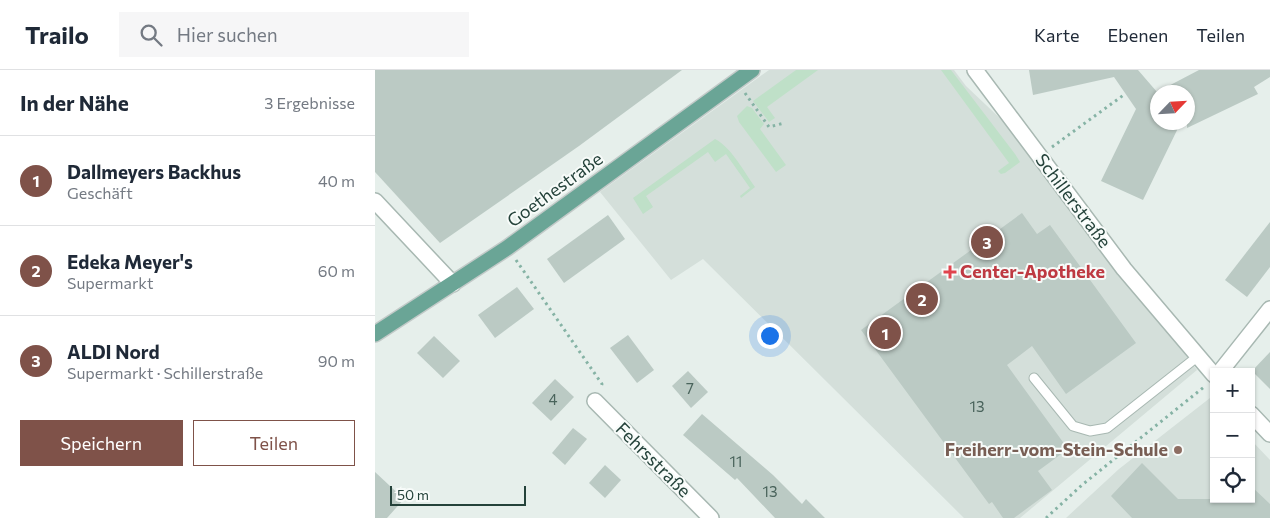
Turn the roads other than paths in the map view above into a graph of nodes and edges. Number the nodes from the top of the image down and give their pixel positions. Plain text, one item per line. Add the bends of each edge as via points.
1 (752, 70) edge
2 (975, 70) edge
3 (375, 201) edge
4 (453, 284) junction
5 (1270, 308) edge
6 (375, 334) edge
7 (1197, 357) junction
8 (1224, 368) edge
9 (1034, 378) dead end
10 (1210, 380) edge
11 (595, 402) road end
12 (1255, 418) edge
13 (1270, 434) edge
14 (711, 518) edge

1 - 4 main road, Goethestraße
2 - 7 street, Schillerstraße via 1124,269
3 - 4 street
4 - 6 main road, Goethestraße
5 - 8 street
7 - 9 lane via 1107,428 1090,431 1073,426
7 - 10 street, Schillerstraße
11 - 14 street, Fehrsstraße
12 - 13 street

